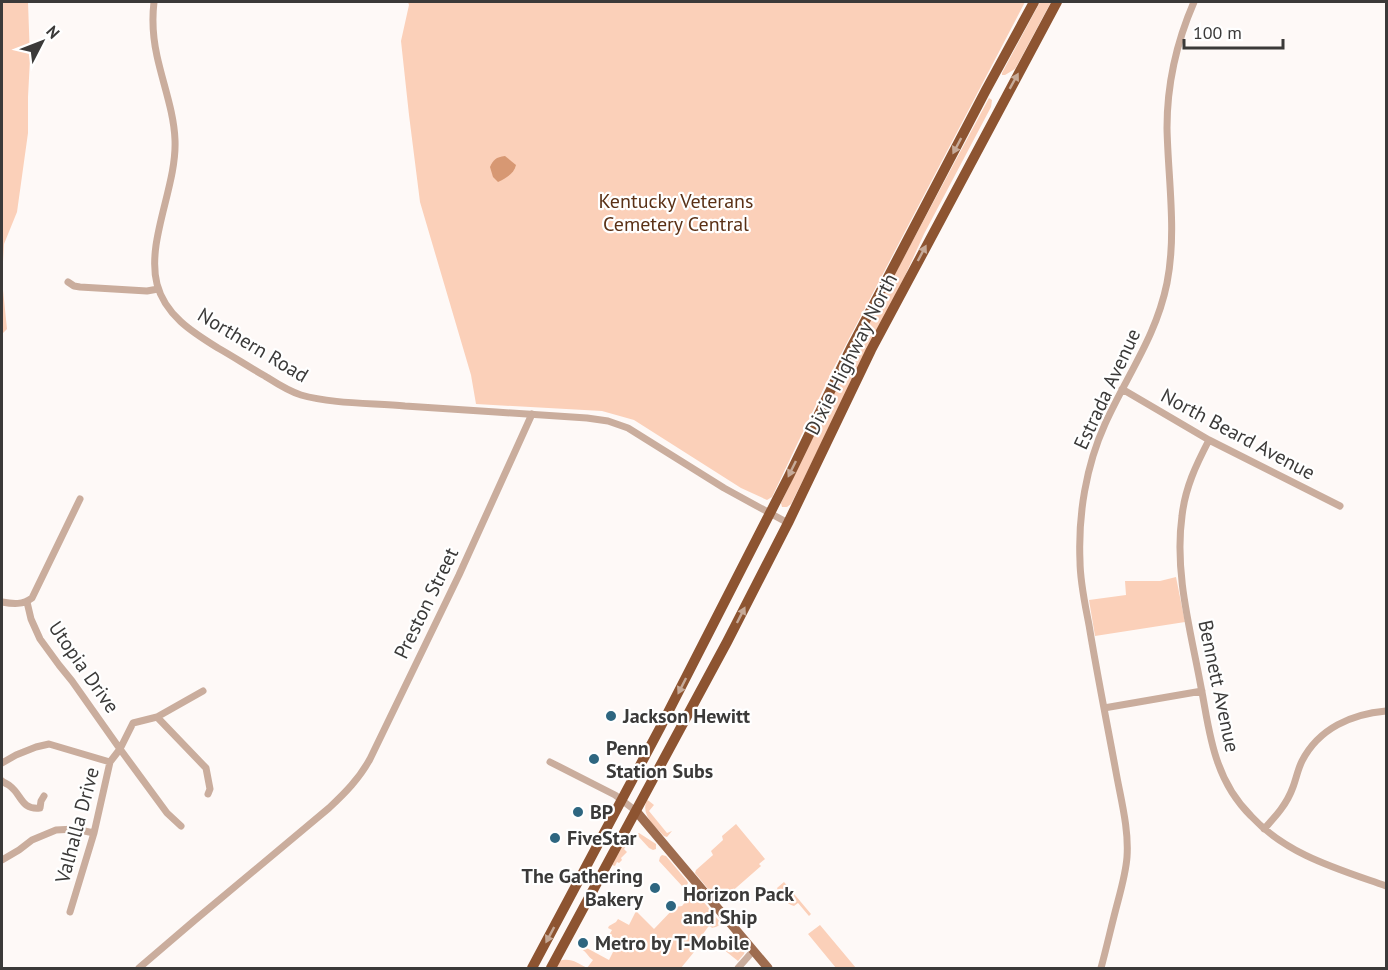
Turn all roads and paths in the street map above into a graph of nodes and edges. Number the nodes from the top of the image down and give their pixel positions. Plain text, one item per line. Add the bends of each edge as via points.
1 (154, 2) edge
2 (1034, 2) edge
3 (1057, 2) edge
4 (1194, 2) edge
5 (68, 282) dead end
6 (158, 289) junction
7 (1122, 389) junction
8 (532, 414) junction
9 (1209, 440) junction
10 (80, 499) dead end
11 (1340, 506) dead end
12 (769, 513) junction
13 (788, 523) junction
14 (2, 602) edge
15 (27, 602) junction
16 (203, 690) dead end
17 (1202, 691) junction
18 (1104, 708) junction
19 (1386, 711) edge
20 (157, 717) junction
21 (120, 749) junction
22 (110, 762) junction
23 (550, 762) dead end
24 (2, 763) edge
25 (2, 781) edge
26 (208, 794) dead end
27 (44, 796) dead end
28 (622, 800) junction
29 (636, 811) junction
30 (181, 826) dead end
31 (1264, 829) junction
32 (94, 833) junction
33 (2, 860) edge
34 (1386, 886) edge
35 (70, 912) dead end
36 (753, 951) junction
37 (139, 969) edge
38 (532, 969) edge
39 (551, 969) edge
40 (738, 969) edge
41 (768, 969) edge
42 (1101, 969) edge

1 - 6 street, Northern Road via 154,43 175,139 155,252
2 -> 12 highway, Dixie Highway North via 852,346
13 -> 3 highway, Dixie Highway North via 871,350
4 - 7 street, Estrada Avenue via 1178,46 1168,105 1171,237 1167,282 1150,337
5 - 6 street via 80,287
6 - 8 street, Northern Road via 173,315 190,330 299,394 354,402
7 - 9 street, North Beard Avenue
7 - 18 street, Estrada Avenue via 1093,456 1079,536 1080,573
8 - 12 street via 608,421 628,428
8 - 37 street, Preston Street via 459,575 358,778
9 - 11 street, North Beard Avenue
9 - 17 street, Bennett Avenue via 1185,495 1180,544 1182,580
10 - 15 street
12 - 13 street
12 -> 28 highway, Dixie Highway North
29 -> 13 highway, Dixie Highway North
14 - 15 street
15 - 21 street, Utopia Drive via 40,639
16 - 20 street, Valhalla Drive
17 - 18 street
17 - 31 street, Bennett Avenue via 1223,777 1237,800
18 - 42 street, Estrada Avenue via 1126,829 1127,856
19 - 31 street via 1348,719 1324,733 1303,760 1286,802
20 - 21 street, Valhalla Drive via 133,723
20 - 26 street via 206,768
21 - 22 street, Valhalla Drive
21 - 30 street, Valhalla Drive
22 - 24 street via 49,744
22 - 32 street, Valhalla Drive
23 - 28 street
25 - 27 street via 33,809 40,808
28 - 29 street
28 -> 38 highway, Dixie Highway North
29 - 36 main road
29 - 39 highway, Dixie Highway North
31 - 34 street, Bennett Avenue via 1310,858
32 - 33 street via 56,831 32,840
32 - 35 street, Valhalla Drive
36 - 40 street
36 - 41 main road

